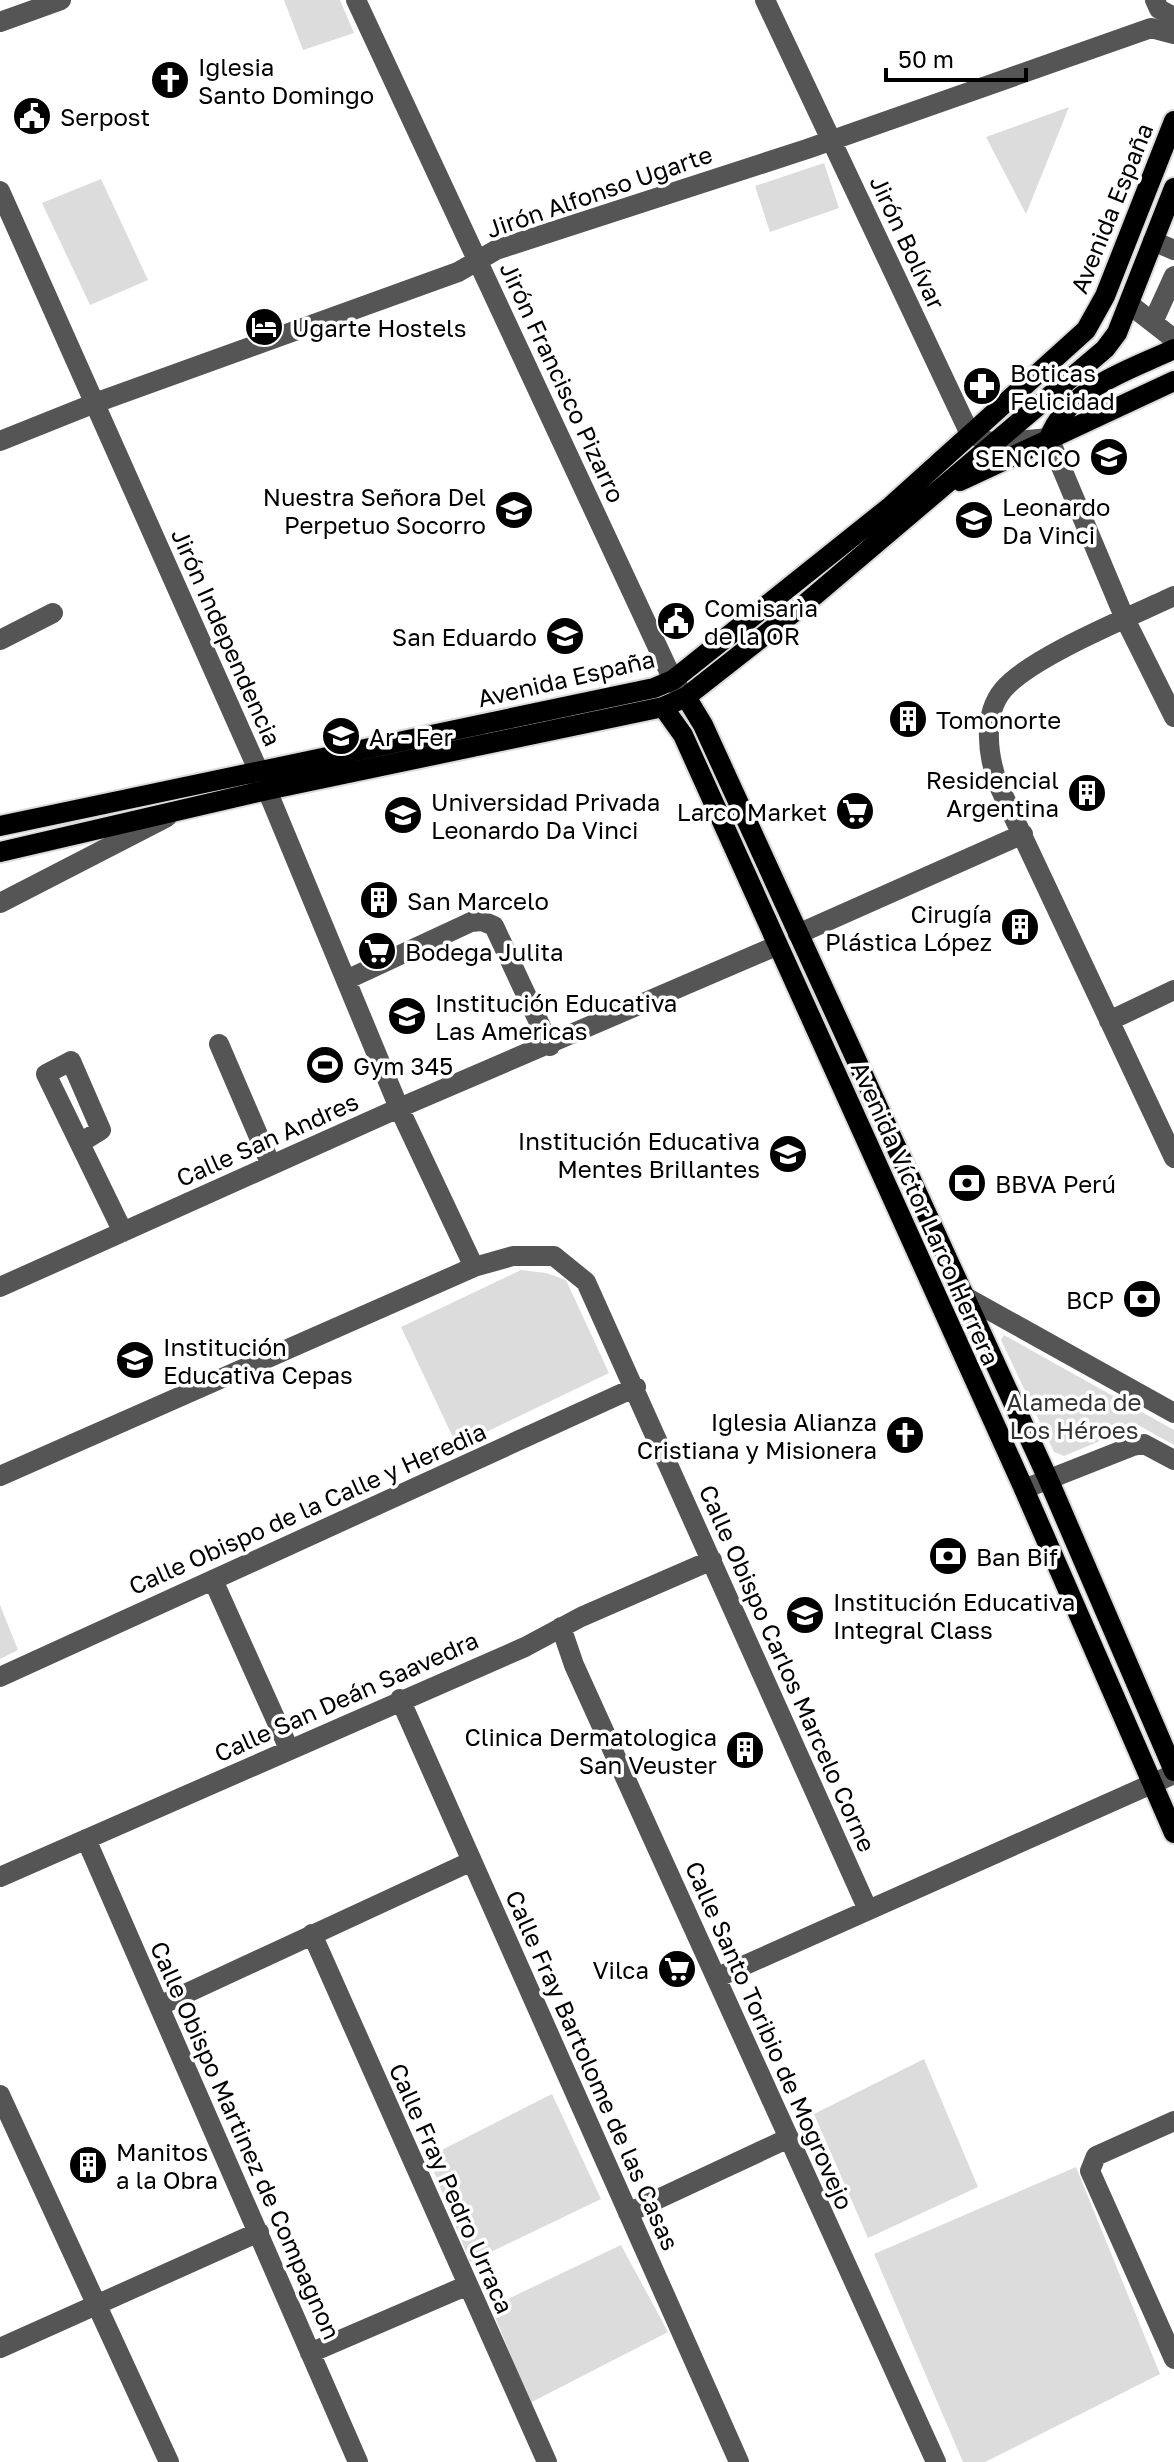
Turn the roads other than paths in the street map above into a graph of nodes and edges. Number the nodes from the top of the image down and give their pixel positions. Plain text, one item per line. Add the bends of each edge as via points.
1 (61, 0) edge
2 (356, 0) edge
3 (765, 0) edge
4 (1160, 13) edge
5 (0, 22) edge
6 (1174, 34) edge
7 (1174, 121) edge
8 (831, 139) junction
9 (1174, 188) edge
10 (0, 191) edge
11 (1153, 241) junction
12 (1174, 250) edge
13 (478, 260) junction
14 (1174, 276) edge
15 (1129, 304) junction
16 (1117, 333) junction
17 (1168, 334) edge
18 (1127, 371) junction
19 (1174, 381) edge
20 (95, 403) junction
21 (970, 434) junction
22 (1049, 438) junction
23 (0, 441) edge
24 (993, 443) junction
25 (931, 496) junction
26 (1174, 596) edge
27 (53, 613) dead end
28 (1125, 619) junction
29 (0, 640) edge
30 (673, 680) junction
31 (686, 697) junction
32 (663, 707) junction
33 (1174, 717) edge
34 (257, 769) junction
35 (267, 790) junction
36 (175, 813) junction
37 (0, 826) edge
38 (1023, 834) junction
39 (0, 852) edge
40 (0, 903) edge
41 (798, 934) junction
42 (776, 946) junction
43 (346, 980) junction
44 (1174, 990) edge
45 (1109, 1021) junction
46 (219, 1044) dead end
47 (550, 1046) junction
48 (399, 1108) junction
49 (80, 1143) dead end
50 (1174, 1158) edge
51 (271, 1165) junction
52 (123, 1232) junction
53 (474, 1267) junction
54 (0, 1287) edge
55 (962, 1295) junction
56 (636, 1387) junction
57 (1174, 1413) edge
58 (1174, 1460) edge
59 (0, 1476) edge
60 (1049, 1481) junction
61 (1024, 1489) junction
62 (712, 1560) junction
63 (213, 1580) junction
64 (561, 1627) junction
65 (0, 1677) edge
66 (400, 1699) junction
67 (289, 1749) junction
68 (1174, 1772) edge
69 (1151, 1783) junction
70 (1174, 1833) edge
71 (86, 1839) junction
72 (472, 1861) junction
73 (0, 1877) edge
74 (868, 1910) junction
75 (312, 1934) junction
76 (716, 1978) junction
77 (159, 2006) junction
78 (0, 2095) edge
79 (1174, 2121) edge
80 (789, 2138) junction
81 (628, 2213) junction
82 (259, 2232) junction
83 (468, 2285) junction
84 (97, 2306) junction
85 (0, 2348) edge
86 (310, 2353) junction
87 (1174, 2359) edge
88 (169, 2462) edge
89 (358, 2462) edge
90 (547, 2462) edge
91 (739, 2462) edge
92 (936, 2462) edge

1 - 5 street
2 - 13 street, Jirón Francisco Pizarro
3 - 8 street, Jirón Bolívar
4 - 6 street, Jirón Alfonso Ugarte
4 - 8 street, Jirón Alfonso Ugarte
7 - 21 main road, Avenida España via 1094,319
8 - 13 street, Jirón Alfonso Ugarte
8 - 21 street, Jirón Bolívar
9 - 11 main road, Avenida España
10 - 20 street, Jirón Independencia
11 - 12 street
11 - 15 main road, Avenida España
13 - 20 street, Jirón Alfonso Ugarte via 458,272
13 - 30 street, Jirón Francisco Pizarro
14 - 17 street
15 - 16 main road, Avenida España
15 - 17 street
16 - 18 main road via 1116,353
16 - 24 main road, Avenida España via 1088,366
17 - 18 main road
18 - 22 main road via 1080,396
19 - 22 main road
20 - 23 street, Jirón Alfonso Ugarte
20 - 34 street, Jirón Independencia
21 - 24 street
21 - 30 main road, Avenida España via 806,576
22 - 24 street
22 - 25 main road
22 - 28 street
24 - 25 main road, Avenida España
25 - 31 main road, Avenida España
26 - 28 street
27 - 29 street
28 - 33 street
28 - 38 street via 1025,669 1001,691 990,720 990,760
30 - 31 street, Jirón Francisco Pizarro
30 - 34 main road, Avenida España
31 - 32 main road, Avenida España
31 - 41 main road, Avenida Víctor Larco Herrera
32 - 35 main road, Avenida España
32 - 42 main road, Avenida Víctor Larco Herrera via 683,735
34 - 35 street, Jirón Independencia
34 - 37 main road, Avenida España
35 - 36 main road, Avenida España
35 - 43 street, Jirón Independencia
36 - 39 main road, Avenida España
36 - 40 street
38 - 41 street
38 - 45 street
41 - 55 main road, Avenida Víctor Larco Herrera
42 - 47 street, Calle San Andres
42 - 61 main road, Avenida Víctor Larco Herrera
43 - 47 street via 482,921 494,926
43 - 48 street, Jirón Independencia
44 - 45 street
45 - 50 street
46 - 51 street
47 - 48 street, Calle San Andres
48 - 51 street, Calle San Andres
48 - 53 street
49 - 52 street
51 - 52 street, Calle San Andres
52 - 54 street, Calle San Andres
53 - 56 street, Calle Obispo Carlos Marcelo Corne via 513,1256 554,1256 586,1282
53 - 59 street, Calle Obispo Carlos Marcelo Corne
55 - 57 street
55 - 60 main road, Avenida Víctor Larco Herrera
56 - 62 street, Calle Obispo Carlos Marcelo Corne
56 - 63 street, Calle Obispo de la Calle y Heredia
58 - 60 street via 1144,1444
60 - 61 street
60 - 68 main road, Avenida Víctor Larco Herrera
61 - 69 main road, Avenida Víctor Larco Herrera
62 - 64 street, Calle San Deán Saavedra
62 - 74 street, Calle Obispo Carlos Marcelo Corne
63 - 65 street, Calle Obispo de la Calle y Heredia
63 - 67 street
64 - 66 street, Calle San Deán Saavedra
64 - 76 street, Calle Santo Toribio de Mogrovejo
66 - 67 street, Calle San Deán Saavedra
66 - 72 street, Calle Fray Bartolome de las Casas
67 - 71 street, Calle San Deán Saavedra
68 - 69 street
69 - 70 main road, Avenida Víctor Larco Herrera
69 - 74 street
71 - 73 street, Calle San Deán Saavedra
71 - 77 street, Calle Obispo Martinez de Compagnon
72 - 75 street
72 - 81 street, Calle Fray Bartolome de las Casas
74 - 76 street
75 - 77 street
75 - 83 street, Calle Fray Pedro Urraca
76 - 80 street, Calle Santo Toribio de Mogrovejo
77 - 82 street, Calle Obispo Martinez de Compagnon
78 - 84 street
79 - 87 street via 1096,2156 1090,2171
80 - 81 street
80 - 92 street, Calle Santo Toribio de Mogrovejo
81 - 91 street, Calle Fray Bartolome de las Casas
82 - 84 street
82 - 86 street, Calle Obispo Martinez de Compagnon
83 - 86 street
83 - 90 street, Calle Fray Pedro Urraca
84 - 85 street
84 - 88 street
86 - 89 street, Calle Obispo Martinez de Compagnon

